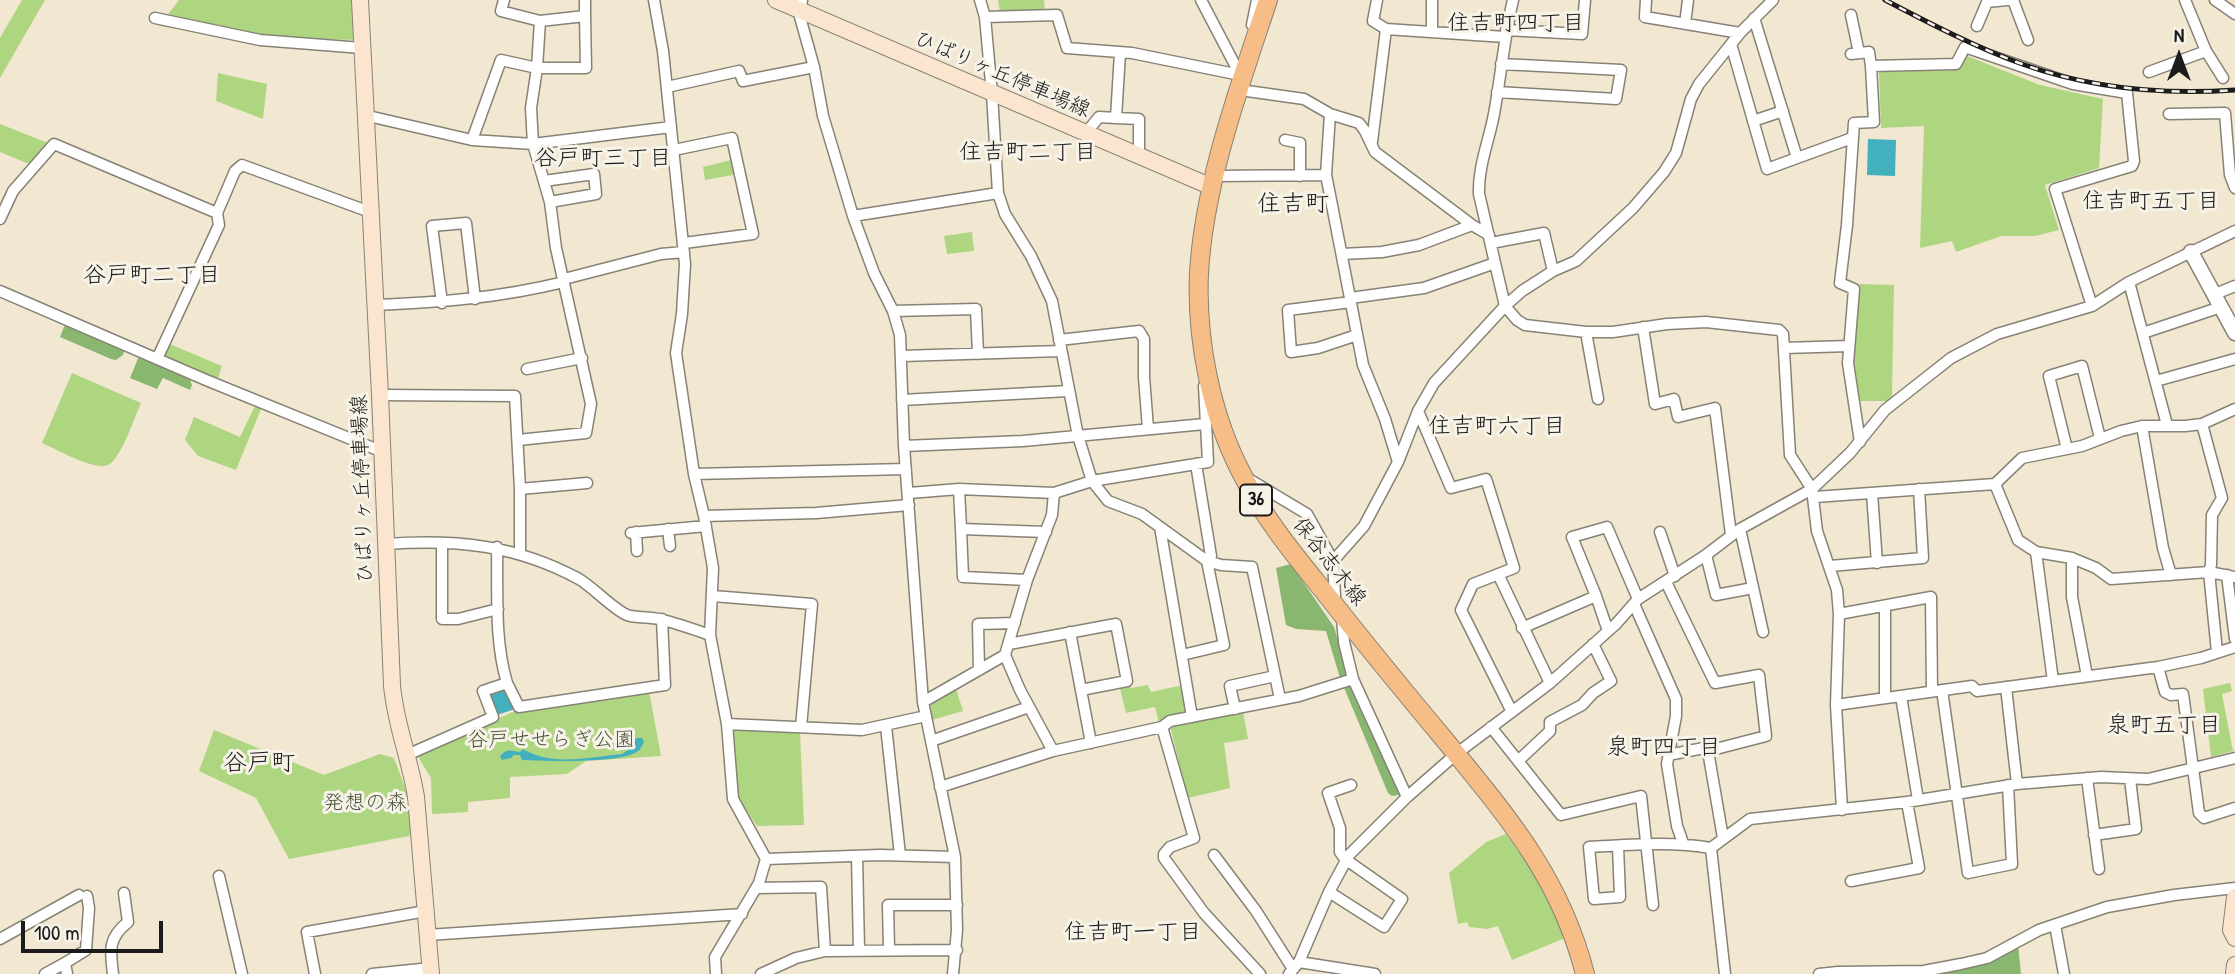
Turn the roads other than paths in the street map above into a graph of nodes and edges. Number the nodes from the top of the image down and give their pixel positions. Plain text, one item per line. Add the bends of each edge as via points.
1 (360, 0) edge
2 (504, 0) edge
3 (585, 0) edge
4 (654, 0) edge
5 (776, 0) edge
6 (980, 0) edge
7 (1201, 0) edge
8 (1257, 0) edge
9 (1268, 0) edge
10 (1377, 0) edge
11 (1432, 0) edge
12 (1513, 0) edge
13 (1585, 0) edge
14 (1646, 0) edge
15 (1688, 0) edge
16 (2007, 0) edge
17 (2013, 0) edge
18 (2185, 0) edge
19 (2215, 0) edge
20 (1769, 1) edge
21 (1987, 1) edge
22 (801, 5) edge
23 (2235, 14) edge
24 (1851, 15) dead end
25 (585, 16) junction
26 (985, 17) junction
27 (155, 18) dead end
28 (1754, 18) junction
29 (540, 21) junction
30 (1685, 24) junction
31 (1977, 26) dead end
32 (1386, 29) junction
33 (1432, 32) junction
34 (1740, 33) junction
35 (1505, 34) junction
36 (2028, 40) dead end
37 (1731, 44) junction
38 (1253, 47) junction
39 (362, 48) junction
40 (2206, 51) junction
41 (1120, 53) junction
42 (1501, 64) junction
43 (1871, 66) junction
44 (814, 67) junction
45 (537, 68) junction
46 (2149, 72) dead end
47 (2223, 78) dead end
48 (1242, 83) junction
49 (667, 87) junction
50 (1497, 92) junction
51 (992, 94) junction
52 (1783, 111) junction
53 (1330, 114) junction
54 (2168, 114) dead end
55 (364, 115) junction
56 (1116, 118) junction
57 (1753, 121) junction
58 (671, 127) junction
59 (1086, 133) junction
60 (1852, 138) junction
61 (472, 140) junction
62 (1285, 140) dead end
63 (533, 144) junction
64 (1372, 145) junction
65 (674, 150) junction
66 (1139, 156) junction
67 (1797, 158) junction
68 (1300, 176) junction
69 (1326, 176) junction
70 (544, 181) junction
71 (1213, 182) junction
72 (2235, 188) edge
73 (998, 192) junction
74 (550, 202) junction
75 (370, 212) junction
76 (217, 213) junction
77 (853, 216) junction
78 (0, 219) edge
79 (1472, 225) junction
80 (2235, 231) edge
81 (1490, 239) junction
82 (684, 247) junction
83 (2191, 252) junction
84 (1342, 254) junction
85 (1495, 262) junction
86 (1553, 271) junction
87 (564, 281) junction
88 (2129, 282) junction
89 (2235, 286) edge
90 (0, 290) edge
91 (475, 299) junction
92 (1351, 300) junction
93 (2218, 300) junction
94 (442, 303) junction
95 (375, 305) junction
96 (1505, 306) junction
97 (2092, 306) junction
98 (894, 312) junction
99 (1643, 327) junction
100 (1586, 332) junction
101 (2143, 333) junction
102 (2235, 333) edge
103 (1357, 335) junction
104 (1059, 345) junction
105 (1849, 346) junction
106 (1784, 348) junction
107 (978, 354) junction
108 (902, 356) junction
109 (582, 358) junction
110 (157, 359) junction
111 (1205, 359) junction
112 (2235, 359) edge
113 (527, 369) dead end
114 (2156, 380) junction
115 (1068, 391) junction
116 (380, 395) junction
117 (1598, 399) dead end
118 (902, 400) junction
119 (2235, 409) edge
120 (1418, 411) junction
121 (1205, 424) junction
122 (2202, 424) junction
123 (2167, 425) junction
124 (2142, 426) junction
125 (1148, 429) junction
126 (1078, 436) junction
127 (2100, 438) junction
128 (518, 439) junction
129 (1860, 442) junction
130 (904, 446) junction
131 (2067, 449) junction
132 (383, 452) junction
133 (1398, 462) junction
134 (1196, 464) junction
135 (906, 469) junction
136 (694, 474) junction
137 (1241, 474) junction
138 (1092, 481) junction
139 (587, 483) dead end
140 (1995, 484) junction
141 (520, 489) junction
142 (959, 489) junction
143 (1919, 489) junction
144 (1054, 493) junction
145 (1814, 493) junction
146 (1872, 493) junction
147 (909, 499) junction
148 (705, 521) junction
149 (1160, 527) junction
150 (961, 529) junction
151 (668, 530) junction
152 (1046, 531) junction
153 (1736, 532) junction
154 (1660, 533) dead end
155 (442, 543) junction
156 (386, 544) junction
157 (670, 546) dead end
158 (497, 547) junction
159 (637, 551) dead end
160 (2036, 552) junction
161 (520, 553) junction
162 (1706, 555) junction
163 (2072, 558) junction
164 (1207, 561) junction
165 (1333, 561) junction
166 (1877, 562) junction
167 (1830, 566) junction
168 (2209, 572) junction
169 (1498, 574) junction
170 (2171, 575) junction
171 (2231, 576) edge
172 (1670, 579) junction
173 (1027, 580) junction
174 (1753, 587) junction
175 (713, 596) junction
176 (1596, 596) junction
177 (1636, 602) junction
178 (1885, 606) junction
179 (498, 609) junction
180 (1337, 609) junction
181 (1839, 614) junction
182 (662, 620) junction
183 (1015, 623) junction
184 (1522, 628) junction
185 (1608, 631) junction
186 (1070, 632) junction
187 (1763, 632) dead end
188 (710, 635) junction
189 (2235, 639) edge
190 (1593, 644) junction
191 (2235, 647) edge
192 (1007, 650) junction
193 (2217, 652) junction
194 (1182, 654) junction
195 (2158, 667) junction
196 (979, 670) junction
197 (1275, 676) junction
198 (2087, 676) junction
199 (1353, 679) junction
200 (2053, 681) junction
201 (507, 682) junction
202 (1549, 683) junction
203 (2006, 687) junction
204 (1081, 690) junction
205 (1937, 690) junction
206 (1901, 696) junction
207 (1885, 698) junction
208 (1280, 699) junction
209 (922, 702) junction
210 (1836, 705) junction
211 (1029, 707) junction
212 (1235, 709) junction
213 (1512, 712) junction
214 (926, 716) junction
215 (1192, 717) junction
216 (727, 724) junction
217 (886, 726) junction
218 (801, 727) junction
219 (1162, 727) junction
220 (1491, 727) junction
221 (931, 741) junction
222 (1091, 743) junction
223 (1053, 751) junction
224 (1708, 751) junction
225 (1456, 754) junction
226 (407, 755) junction
227 (1668, 755) junction
228 (2235, 758) edge
229 (1518, 761) junction
230 (2194, 768) junction
231 (2087, 778) junction
232 (2130, 779) junction
233 (1351, 785) dead end
234 (2012, 785) junction
235 (940, 787) junction
236 (1956, 794) junction
237 (1407, 797) junction
238 (1913, 801) junction
239 (2235, 808) edge
240 (1842, 810) junction
241 (2094, 835) junction
242 (1723, 838) junction
243 (1683, 843) junction
244 (1647, 844) junction
245 (1618, 846) junction
246 (1711, 848) junction
247 (900, 855) junction
248 (1214, 855) dead end
249 (857, 856) junction
250 (955, 858) junction
251 (766, 859) junction
252 (1345, 859) junction
253 (2099, 869) dead end
254 (219, 876) dead end
255 (1851, 880) dead end
256 (756, 888) junction
257 (2235, 888) edge
258 (1329, 892) junction
259 (124, 893) dead end
260 (2235, 897) edge
261 (957, 905) junction
262 (1653, 905) dead end
263 (426, 911) junction
264 (742, 914) junction
265 (2055, 925) junction
266 (428, 935) junction
267 (2235, 938) edge
268 (0, 939) edge
269 (889, 949) junction
270 (859, 950) junction
271 (957, 950) junction
272 (825, 951) junction
273 (2235, 965) edge
274 (1294, 968) edge
275 (66, 969) edge
276 (431, 971) edge
277 (1838, 973) edge
278 (45, 974) edge
279 (113, 974) edge
280 (242, 974) edge
281 (315, 974) edge
282 (372, 974) edge
283 (716, 974) edge
284 (761, 974) edge
285 (953, 974) edge
286 (1260, 974) edge
287 (1375, 974) edge
288 (1585, 974) edge
289 (1725, 974) edge
290 (1819, 974) edge
291 (2064, 974) edge
292 (2234, 974) edge

1 - 39 main road, ひばりヶ丘停車場線
2 - 29 street via 501,11
3 - 25 street
4 - 49 street
5 - 22 main road, ひばりヶ丘停車場線
6 - 26 street
7 - 48 street
8 - 38 street
9 - 38 main road, 保谷志木線 / 36
10 - 32 street via 1373,21
11 - 33 street
12 - 35 street
13 - 35 street via 1582,34
14 - 30 street via 1645,17
15 - 30 street
16 - 21 street
17 - 36 street
18 - 40 street
19 - 23 street
20 - 28 street
21 - 31 street
22 - 44 street
22 - 51 main road, ひばりヶ丘停車場線
24 - 43 street via 1855,53 1869,52
25 - 29 street
25 - 45 street via 586,68
26 - 41 street via 1057,15 1067,48
26 - 51 street
27 - 39 street via 260,40
28 - 34 street
28 - 52 street
29 - 45 street
30 - 34 street
32 - 33 street
32 - 64 street
33 - 35 street
34 - 37 street
35 - 42 street
37 - 57 street
37 - 86 street via 1694,93 1680,146 1664,172 1597,243 1576,261
38 - 48 main road, 保谷志木線 / 36
39 - 55 main road, ひばりヶ丘停車場線
40 - 46 street
40 - 47 street
41 - 48 street
41 - 56 street
42 - 50 street
42 - 50 street via 1620,70 1616,99
43 - 60 street via 1874,122 1854,123
43 - 97 street via 1956,64 1965,47 2073,84 2127,93 2132,166 2055,189
44 - 49 street via 743,81 739,71
44 - 77 street via 823,116
45 - 61 street via 501,60
45 - 63 street via 531,108
48 - 53 street via 1304,99
48 - 71 main road, 保谷志木線 / 36
49 - 58 street
50 - 81 street via 1478,178
51 - 59 main road, ひばりヶ丘停車場線
51 - 73 street
52 - 57 street
52 - 67 street
53 - 64 street via 1359,123
53 - 69 street
54 - 72 street via 2225,113
55 - 61 street
55 - 75 main road, ひばりヶ丘停車場線
56 - 59 street via 1099,117
56 - 66 street via 1139,119
57 - 67 street via 1768,169
58 - 63 street
58 - 65 street
59 - 66 main road, ひばりヶ丘停車場線
60 - 67 street
60 - 105 street via 1840,283 1854,289
61 - 63 street
62 - 68 street via 1300,143
63 - 70 street
64 - 79 street via 1375,152
65 - 82 street
65 - 82 street via 732,138 753,234
66 - 71 main road, ひばりヶ丘停車場線
68 - 69 street
68 - 71 street
69 - 84 street
70 - 74 street
70 - 74 street via 594,174 596,194
71 - 111 main road, 保谷志木線 / 36 via 1199,272
73 - 77 street
73 - 104 street via 1052,301
74 - 87 street
75 - 76 street via 242,165
75 - 95 main road, ひばりヶ丘停車場線
76 - 78 street via 54,144 13,191
76 - 110 street via 219,225
77 - 98 street
79 - 81 street
79 - 84 street via 1419,245
80 - 83 street
81 - 85 street
81 - 86 street via 1544,233
82 - 87 street
82 - 136 street via 676,353
83 - 88 street
83 - 93 street
84 - 92 street
85 - 92 street via 1424,288
85 - 96 street
86 - 96 street
87 - 91 street
87 - 109 street
88 - 97 street
88 - 101 street
89 - 93 street
90 - 110 street
91 - 94 street
91 - 94 street via 466,223 432,226
92 - 103 street
92 - 103 street via 1289,310 1292,352
93 - 101 street
93 - 102 street
94 - 95 street
95 - 116 main road, ひばりヶ丘停車場線
96 - 100 street via 1525,325
96 - 120 street via 1434,383
97 - 129 street via 1997,334 1951,358 1885,410
98 - 107 street via 976,309
98 - 108 street
99 - 100 street
99 - 106 street via 1706,322 1779,330
99 - 153 street via 1655,404 1674,399 1678,417 1714,408
100 - 117 street
101 - 114 street
103 - 133 street via 1363,365
104 - 107 street
104 - 115 street
104 - 125 street via 1139,331 1144,339
105 - 106 street
105 - 129 street
106 - 145 street via 1790,455
107 - 108 street
108 - 118 street
109 - 113 street
109 - 128 street via 591,404 586,433
110 - 132 street
111 - 121 street
111 - 137 main road, 保谷志木線 / 36 via 1218,414
112 - 114 street
114 - 123 street
115 - 118 street
115 - 126 street
116 - 128 street via 515,396
116 - 132 main road, ひばりヶ丘停車場線
118 - 130 street
119 - 122 street
120 - 133 street
120 - 169 street via 1451,488 1486,479 1514,568
121 - 125 street
121 - 134 street via 1208,462
122 - 123 street
122 - 168 street via 2222,498 2212,515
123 - 124 street
124 - 127 street
124 - 170 street
125 - 126 street
126 - 130 street
126 - 138 street
127 - 131 street
127 - 131 street via 2082,366 2049,376
128 - 141 street
129 - 145 street
130 - 135 street
131 - 140 street via 2022,457
132 - 156 main road, ひばりヶ丘停車場線
133 - 165 street via 1364,526
134 - 138 street
134 - 164 street via 1211,556
135 - 136 street
135 - 147 street
136 - 148 street
137 - 165 street via 1307,513
137 - 180 main road, 保谷志木線 / 36 via 1275,530
138 - 144 street
138 - 149 street via 1108,501 1142,514
139 - 141 street
140 - 143 street
140 - 160 street via 2018,540
141 - 161 street
142 - 144 street
142 - 147 street
142 - 150 street
143 - 146 street
143 - 166 street via 1923,558
144 - 152 street
145 - 146 street
145 - 153 street
145 - 167 street via 1817,531
146 - 166 street
147 - 148 street via 816,513
147 - 209 street
148 - 151 street
148 - 175 street
149 - 164 street
149 - 194 street
150 - 152 street
150 - 173 street via 963,577
151 - 157 street
151 - 159 street via 634,533
152 - 173 street
153 - 162 street
153 - 174 street
154 - 172 street
155 - 156 street
155 - 158 street
155 - 179 street via 442,620
156 - 226 main road, ひばりヶ丘停車場線 via 393,699
158 - 161 street
158 - 179 street
160 - 163 street
160 - 200 street
161 - 182 street via 582,581 626,615
162 - 172 street
162 - 174 street via 1716,595
163 - 170 street via 2110,579
163 - 198 street via 2072,597
164 - 194 street via 1224,645
164 - 197 street via 1252,567
165 - 180 street
166 - 167 street
167 - 181 street
168 - 170 street
168 - 171 street
168 - 193 street
169 - 184 street
169 - 213 street via 1473,584 1461,610
171 - 189 street
172 - 177 street
172 - 224 street via 1715,683 1759,676 1766,736
173 - 183 street
174 - 187 street
175 - 188 street
175 - 218 street via 812,604
176 - 177 street via 1572,537 1607,527
176 - 184 street
176 - 185 street
177 - 185 street
177 - 227 street via 1676,699
178 - 181 street
178 - 205 street via 1931,597
178 - 207 street
179 - 201 street via 500,656
180 - 199 street
180 - 225 main road, 保谷志木線 / 36
181 - 210 street
182 - 188 street
182 - 201 street via 664,685 519,707
183 - 192 street
183 - 196 street via 978,624
184 - 202 street
185 - 190 street
186 - 192 street
186 - 204 street
186 - 204 street via 1116,624 1127,681
188 - 216 street
190 - 202 street
190 - 229 street via 1611,681 1582,705 1550,722 1550,731
191 - 193 street
192 - 196 street
192 - 211 street
193 - 195 street
194 - 215 street
195 - 198 street
195 - 230 street via 2165,692 2183,694
196 - 209 street
197 - 208 street
197 - 212 street via 1230,686
198 - 200 street
199 - 208 street
199 - 237 street
200 - 203 street
201 - 226 street via 483,691 493,717
202 - 213 street
203 - 205 street
203 - 234 street
204 - 222 street
205 - 206 street
205 - 236 street
206 - 207 street
206 - 238 street
207 - 210 street
208 - 212 street
209 - 214 street
210 - 240 street
211 - 221 street
211 - 223 street
212 - 215 street
213 - 220 street
214 - 217 street
214 - 221 street
215 - 219 street
216 - 218 street
216 - 251 street via 733,799
217 - 218 street via 862,730
217 - 247 street
219 - 222 street
219 - 286 street via 1194,838 1170,848 1164,858 1204,913
220 - 225 street
220 - 229 street
221 - 235 street
222 - 223 street
223 - 235 street
224 - 227 street
224 - 242 street
225 - 237 street
225 - 288 main road, 保谷志木線 / 36 via 1519,831 1545,872
226 - 263 main road, ひばりヶ丘停車場線 via 418,810
227 - 243 street
228 - 230 street
229 - 244 street via 1561,815 1641,796
230 - 232 street
230 - 239 street via 2199,813 2204,818
231 - 232 street
231 - 234 street
231 - 241 street
232 - 241 street via 2136,830
233 - 252 street via 1328,793
234 - 236 street
234 - 236 street via 2011,864 1968,873
235 - 250 street
236 - 238 street
237 - 252 street
238 - 240 street
238 - 255 street via 1919,868
240 - 242 street via 1750,819
241 - 253 street
242 - 246 street
243 - 244 street
243 - 246 street
244 - 245 street
244 - 262 street
245 - 245 street via 1590,847 1594,900 1620,897
246 - 289 street
247 - 249 street
247 - 250 street
248 - 274 street
249 - 251 street
249 - 270 street
250 - 261 street
251 - 256 street
252 - 258 street
252 - 258 street via 1402,899 1384,927
254 - 280 street
256 - 264 street
256 - 272 street via 821,887
257 - 265 street via 2120,904
258 - 274 street
259 - 279 street via 128,922 116,932 110,953
260 - 267 main road via 2231,930
261 - 269 street via 888,905
261 - 271 street
263 - 266 main road, ひばりヶ丘停車場線
263 - 281 street via 307,932
264 - 266 street
264 - 283 street via 715,957
265 - 277 street via 1987,958 1961,964 1924,971
265 - 291 street
266 - 276 main road, ひばりヶ丘停車場線
268 - 275 street via 83,896 89,908 86,950
269 - 270 street
269 - 271 street
270 - 272 street
271 - 285 street
272 - 284 street
273 - 292 main road
274 - 287 street
275 - 278 street
276 - 282 street
277 - 290 street

